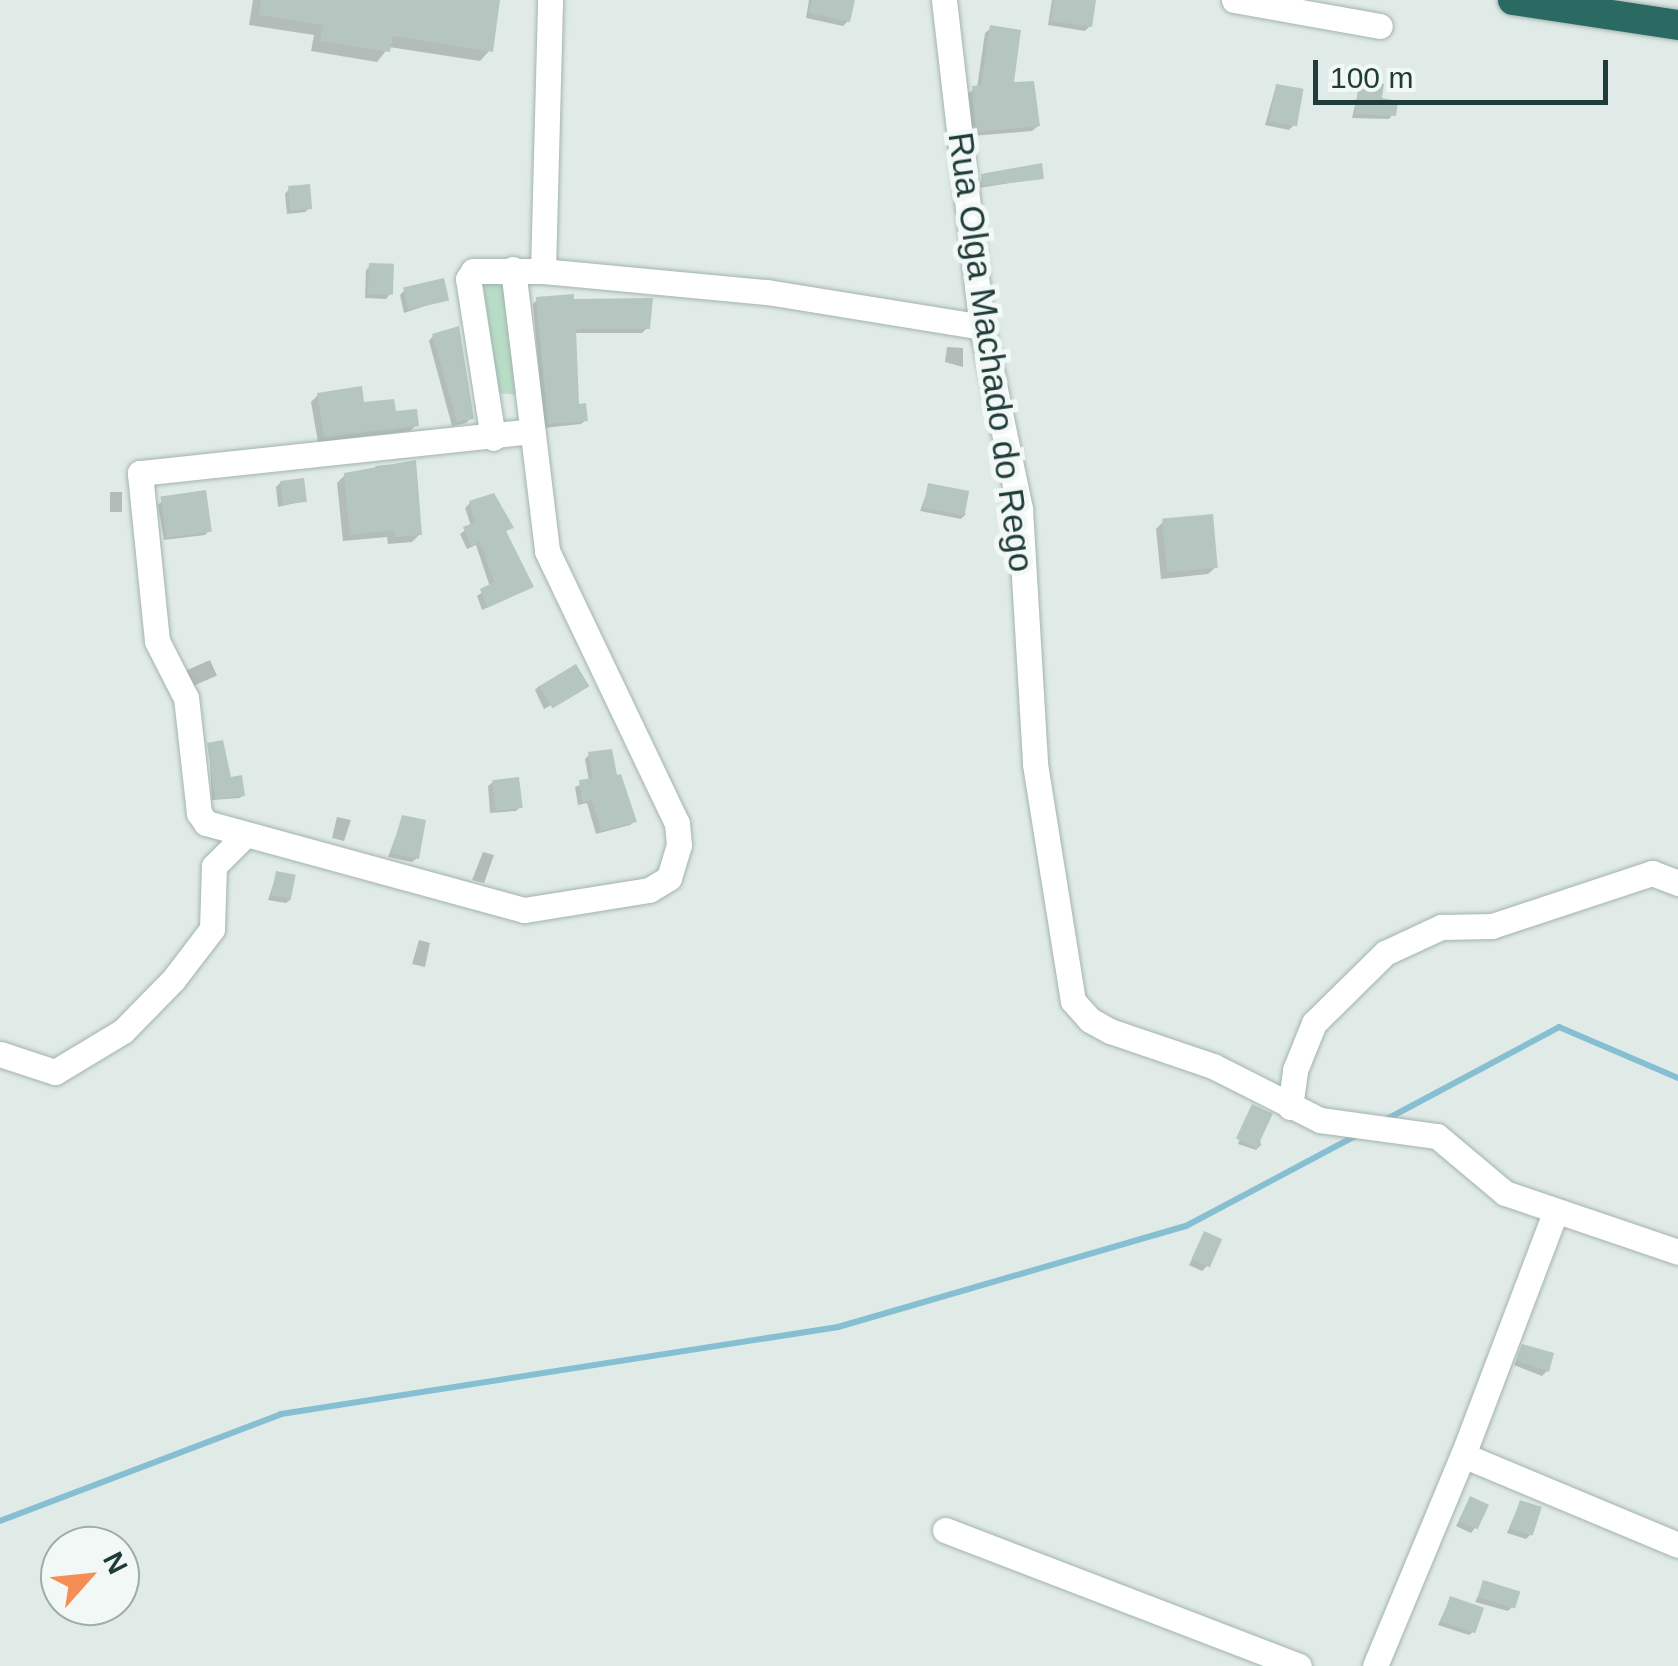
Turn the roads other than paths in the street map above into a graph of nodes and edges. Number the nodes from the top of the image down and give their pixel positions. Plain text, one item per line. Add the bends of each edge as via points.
1 (550, 0) edge
2 (944, 0) edge
3 (1234, 0) edge
4 (1513, 0) edge
5 (1678, 25) edge
6 (1380, 26) dead end
7 (513, 269) junction
8 (543, 270) junction
9 (982, 327) junction
10 (531, 431) junction
11 (493, 438) junction
12 (244, 836) junction
13 (1678, 884) edge
14 (1542, 910) dead end
15 (0, 1054) edge
16 (1266, 1093) junction
17 (1290, 1107) junction
18 (1555, 1212) junction
19 (1678, 1252) edge
20 (1464, 1456) junction
21 (944, 1530) dead end
22 (1678, 1544) edge
23 (1299, 1666) edge
24 (1375, 1666) edge

1 - 8 street
2 - 9 street, Rua Olga Machado do Rego
3 - 6 street
4 - 5 highway
7 - 8 street
7 - 10 street
7 - 11 street via 473,270 468,279
8 - 9 street via 767,292
9 - 16 street, Rua Olga Machado do Rego via 1020,508 1034,764 1067,985 1079,1010 1110,1030 1213,1066
10 - 11 street
10 - 12 street via 552,564 677,823 677,862 669,878 649,890 524,910
11 - 12 street via 140,473 157,641 186,698 199,810 212,828
12 - 15 street via 214,866 212,929 123,1031 55,1072
13 - 17 street via 1652,873 1492,926 1442,927 1385,953 1314,1024 1295,1070
14 - 16 street via 1418,926 1326,993 1298,1058
16 - 17 street
17 - 18 street via 1348,1126 1437,1136 1505,1193
18 - 19 street
18 - 20 street
20 - 22 street
20 - 24 street
21 - 23 street

